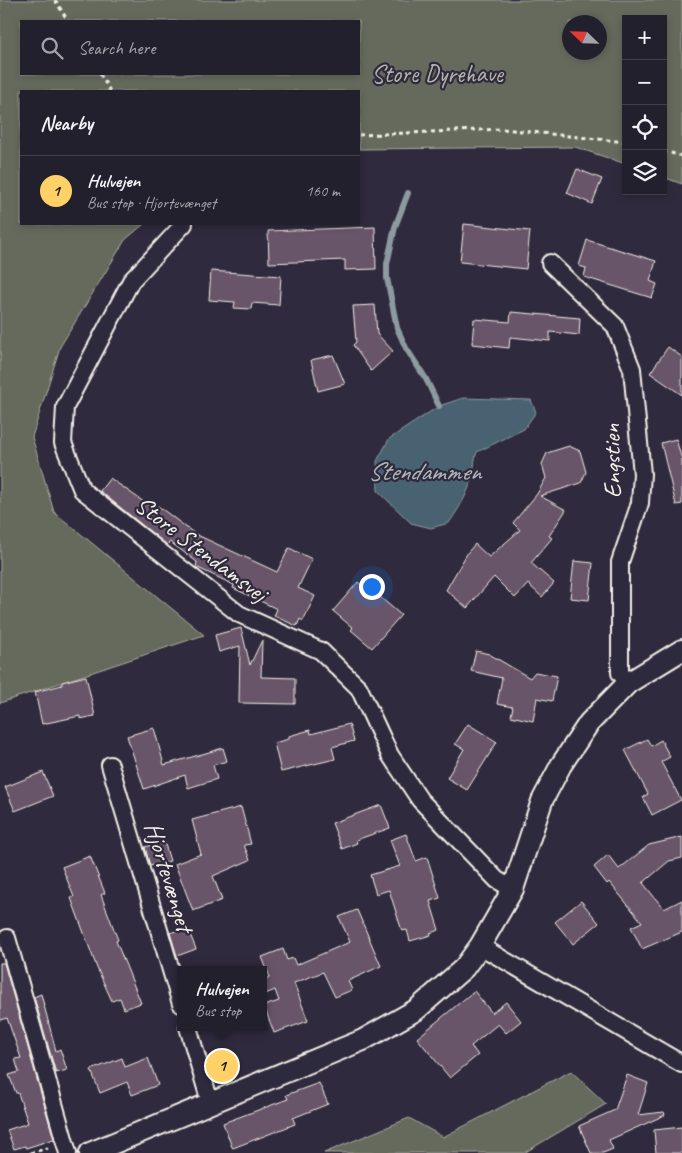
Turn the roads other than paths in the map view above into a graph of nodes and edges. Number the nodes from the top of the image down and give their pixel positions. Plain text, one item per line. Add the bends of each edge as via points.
1 (183, 225) edge
2 (550, 263) dead end
3 (682, 650) edge
4 (628, 683) junction
5 (110, 765) dead end
6 (513, 889) junction
7 (7, 938) dead end
8 (480, 946) junction
9 (177, 991) edge
10 (189, 1031) edge
11 (682, 1064) edge
12 (210, 1102) junction
13 (67, 1148) edge
14 (90, 1153) edge

1 - 6 street, Store Stendamsvej via 131,281 65,407 63,443 82,490 239,614 321,651 359,688 390,755 420,800 497,880
2 - 4 street, Engstien via 615,326 632,369 642,474 640,502 620,562 620,673
3 - 4 street
4 - 6 street via 589,723 561,765 542,801
5 - 9 street, Hjortevænget
6 - 8 street
7 - 13 street
8 - 11 street
8 - 12 street via 464,968 416,1010 363,1040
10 - 12 street
12 - 14 street

